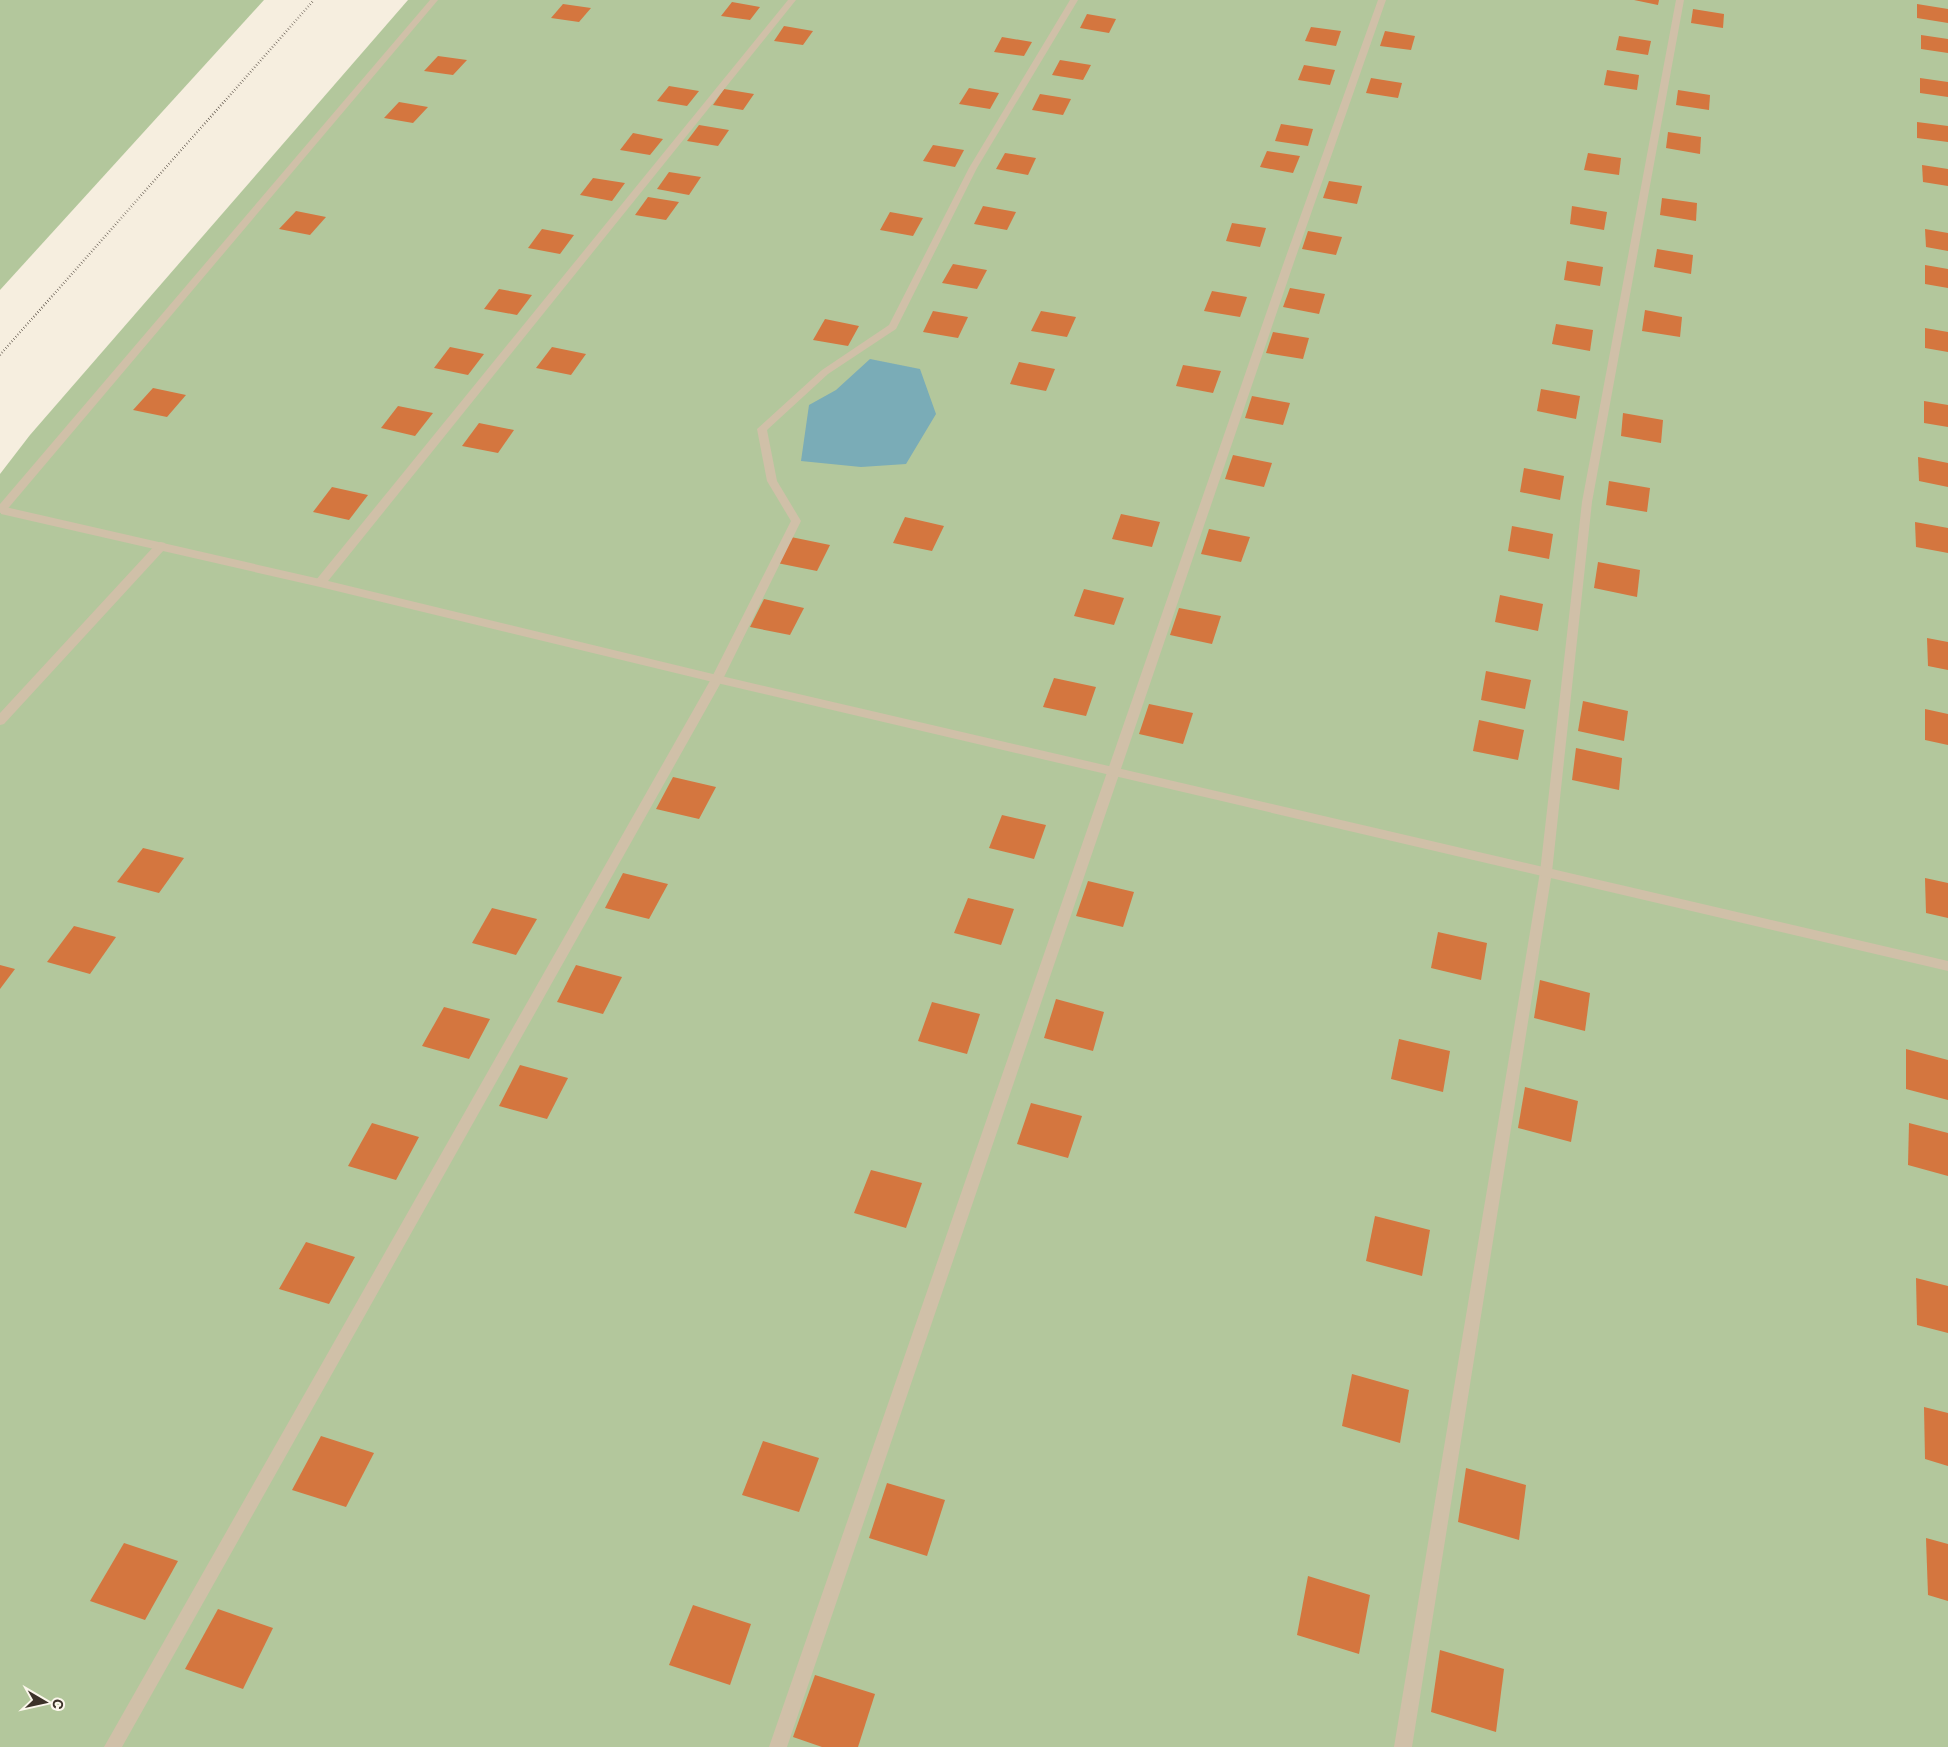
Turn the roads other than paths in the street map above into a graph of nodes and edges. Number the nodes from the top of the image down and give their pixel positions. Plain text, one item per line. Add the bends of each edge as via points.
1 (434, 0) edge
2 (792, 0) edge
3 (1074, 0) edge
4 (1382, 0) edge
5 (1680, 0) edge
6 (1, 510) edge
7 (161, 546) junction
8 (320, 583) junction
9 (717, 679) junction
10 (0, 721) edge
11 (1112, 771) junction
12 (1546, 872) junction
13 (1948, 966) edge
14 (113, 1747) edge
15 (778, 1747) edge
16 (1403, 1747) edge

1 - 6 street
2 - 8 street
3 - 9 street via 973,168 893,327 825,372 762,429 772,481 796,521
4 - 11 street
5 - 12 street via 1587,502
6 - 7 street
7 - 8 street
7 - 10 street
8 - 9 street
9 - 11 street
9 - 14 street
11 - 12 street
11 - 15 street
12 - 13 street
12 - 16 street

